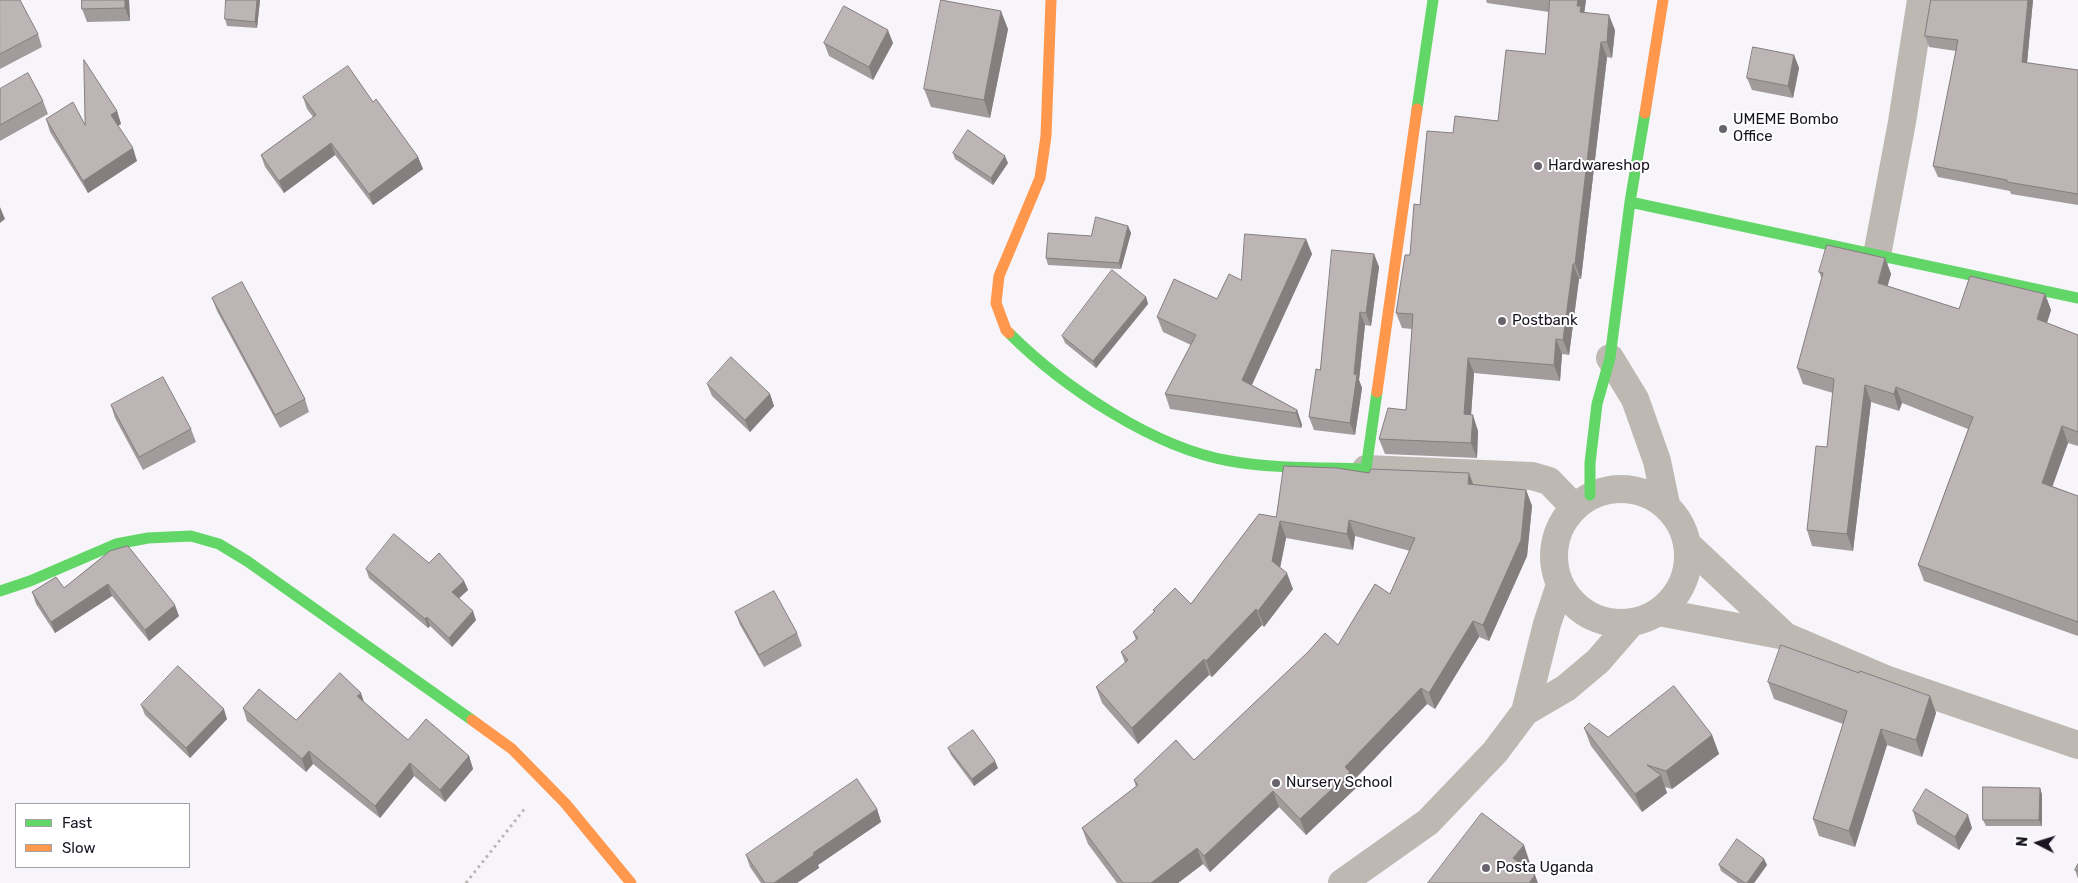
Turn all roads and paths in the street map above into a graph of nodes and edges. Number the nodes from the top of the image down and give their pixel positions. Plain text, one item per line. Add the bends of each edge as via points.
1 (1051, 0) edge
2 (1433, 0) edge
3 (1663, 0) edge
4 (1921, 0) edge
5 (1630, 202) junction
6 (1877, 255) junction
7 (2078, 298) edge
8 (1610, 358) junction
9 (1366, 469) junction
10 (1582, 501) junction
11 (1666, 504) junction
12 (1688, 545) junction
13 (1560, 584) junction
14 (0, 591) edge
15 (1659, 612) junction
16 (1631, 623) junction
17 (1785, 636) junction
18 (1524, 712) junction
19 (2078, 745) edge
20 (545, 783) junction
21 (466, 883) edge
22 (630, 883) edge
23 (1342, 883) edge

1 - 9 street via 1046,136 1040,178 999,276 996,303 1006,330 1030,354 1082,393 1135,426 1185,448 1230,461
2 - 9 street
3 - 5 street
4 - 6 street
5 - 6 street
5 - 8 street
6 - 7 street
8 - 10 street via 1597,404
8 - 11 street via 1635,399 1658,461
9 - 10 street via 1532,476 1549,481
10 - 11 street via 1609,488 1630,488 1649,493
10 - 13 street via 1561,524 1555,544 1554,564
11 - 12 street via 1681,523
12 - 15 street via 1688,571 1677,594
12 - 17 street
13 - 16 street via 1572,602 1589,615 1609,623
13 - 18 street
14 - 20 street via 116,544 148,538 190,536 219,544 512,749
15 - 16 street
15 - 17 street
16 - 18 street via 1579,678
17 - 19 street via 1888,680
18 - 23 street via 1495,752 1428,822
20 - 21 path
20 - 22 street

